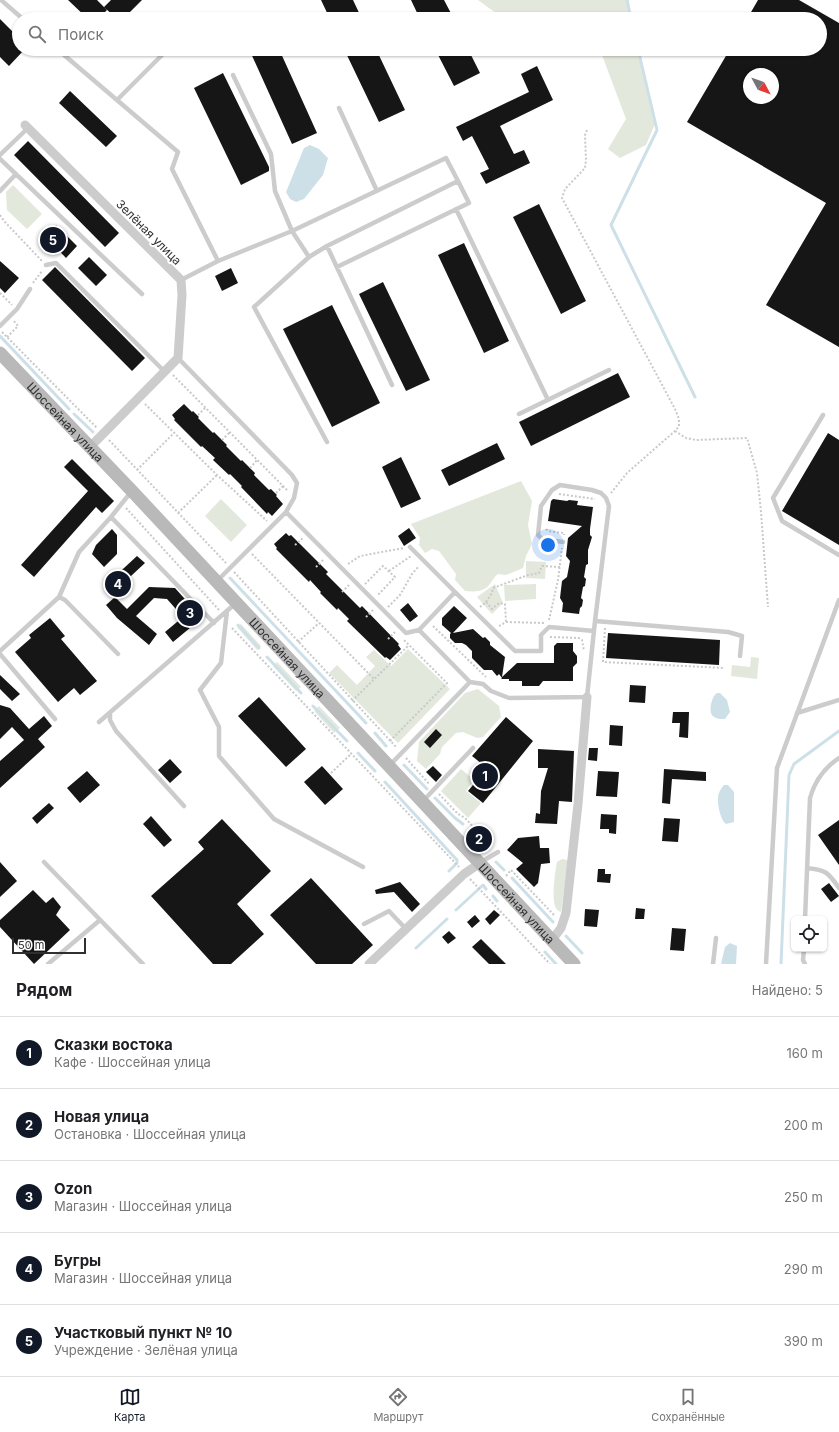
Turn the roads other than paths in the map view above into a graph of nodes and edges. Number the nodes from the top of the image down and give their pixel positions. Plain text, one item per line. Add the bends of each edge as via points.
1 (2, 0) edge
2 (15, 12) edge
3 (65, 56) edge
4 (161, 56) edge
5 (233, 75) dead end
6 (117, 100) junction
7 (339, 108) dead end
8 (26, 126) joint
9 (0, 155) edge
10 (0, 159) edge
11 (16, 174) junction
12 (458, 181) junction
13 (0, 191) edge
14 (377, 191) junction
15 (456, 209) junction
16 (292, 231) junction
17 (327, 246) junction
18 (310, 257) junction
19 (218, 261) junction
20 (46, 265) road end
21 (337, 267) junction
22 (182, 280) junction
23 (30, 289) road end
24 (142, 294) dead end
25 (0, 326) edge
26 (0, 353) edge
27 (178, 358) junction
28 (609, 370) dead end
29 (166, 371) junction
30 (392, 385) dead end
31 (548, 400) junction
32 (519, 414) dead end
33 (823, 415) dead end
34 (327, 442) dead end
35 (90, 447) junction
36 (132, 491) junction
37 (286, 512) junction
38 (111, 517) junction
39 (563, 542) road end
40 (410, 547) road end
41 (839, 555) edge
42 (216, 582) junction
43 (455, 592) junction
44 (59, 597) junction
45 (839, 600) edge
46 (231, 607) junction
47 (595, 621) junction
48 (214, 623) junction
49 (418, 630) junction
50 (594, 631) junction
51 (0, 653) edge
52 (118, 654) dead end
53 (740, 656) dead end
54 (470, 682) junction
55 (587, 697) junction
56 (839, 700) edge
57 (110, 713) junction
58 (797, 713) junction
59 (55, 719) dead end
60 (98, 722) dead end
61 (473, 748) dead end
62 (839, 758) edge
63 (389, 766) junction
64 (422, 802) junction
65 (184, 806) dead end
66 (498, 852) road end
67 (44, 862) dead end
68 (480, 863) junction
69 (363, 867) dead end
70 (807, 868) junction
71 (839, 888) edge
72 (805, 916) edge
73 (100, 920) junction
74 (364, 924) dead end
75 (406, 929) junction
76 (716, 938) dead end
77 (552, 940) junction
78 (804, 952) edge
79 (48, 964) edge
80 (143, 964) edge
81 (369, 964) edge
82 (574, 964) edge
83 (713, 964) edge
84 (766, 964) edge
85 (805, 964) edge

1 - 2 lane
3 - 6 lane
4 - 6 lane
5 - 16 lane via 271,154 274,191
6 - 19 lane via 178,152 172,169
7 - 14 lane
8 - 9 lane
8 - 22 street, Зелёная улица
10 - 11 lane
11 - 13 lane
11 - 24 lane
12 - 14 lane via 446,158
12 - 15 lane via 469,203
12 - 17 lane
14 - 16 lane
15 - 21 lane
15 - 31 lane
16 - 18 lane
16 - 19 lane
17 - 18 lane
17 - 21 lane
18 - 34 lane via 254,307
19 - 22 lane
20 - 29 lane via 56,263
21 - 30 lane
22 - 27 street, Зелёная улица
23 - 25 lane via 17,309
26 - 35 main road, Шоссейная улица
27 - 29 street
27 - 37 lane via 292,475 297,483 294,498
28 - 31 lane
29 - 35 street
31 - 32 lane
33 - 41 lane via 773,498 782,521
35 - 36 main road, Шоссейная улица
36 - 38 lane
36 - 42 main road, Шоссейная улица
37 - 42 lane
37 - 49 lane via 406,633
38 - 44 lane via 79,552
38 - 48 lane
39 - 47 lane via 542,539 538,535 541,506 552,490 560,485 601,493 609,506
40 - 43 lane
42 - 46 main road, Шоссейная улица
43 - 49 lane
43 - 50 lane via 515,651 540,651 541,635 549,627
44 - 51 lane
44 - 52 lane via 65,600
45 - 58 lane
46 - 48 lane
46 - 63 main road, Шоссейная улица
46 - 69 lane via 226,619 222,663 200,690 219,727 219,756 274,819
47 - 50 lane
47 - 53 lane via 728,632 742,636
48 - 57 lane
49 - 54 lane
50 - 55 lane
51 - 59 lane
54 - 55 lane via 483,684 491,691 508,698
54 - 63 lane
55 - 77 street via 566,913 563,924
56 - 58 lane
57 - 60 lane
57 - 65 lane via 110,720 116,731
58 - 84 lane via 777,768
61 - 64 lane
62 - 70 lane via 823,771 812,790
63 - 64 main road, Шоссейная улица
64 - 68 main road, Шоссейная улица
66 - 68 lane
67 - 73 lane
68 - 75 street via 464,874
68 - 77 main road, Шоссейная улица
70 - 71 lane via 821,869
70 - 72 lane
73 - 79 lane
73 - 80 lane
74 - 75 lane via 389,911
75 - 81 street
76 - 83 lane
77 - 82 main road, Шоссейная улица
78 - 85 lane

